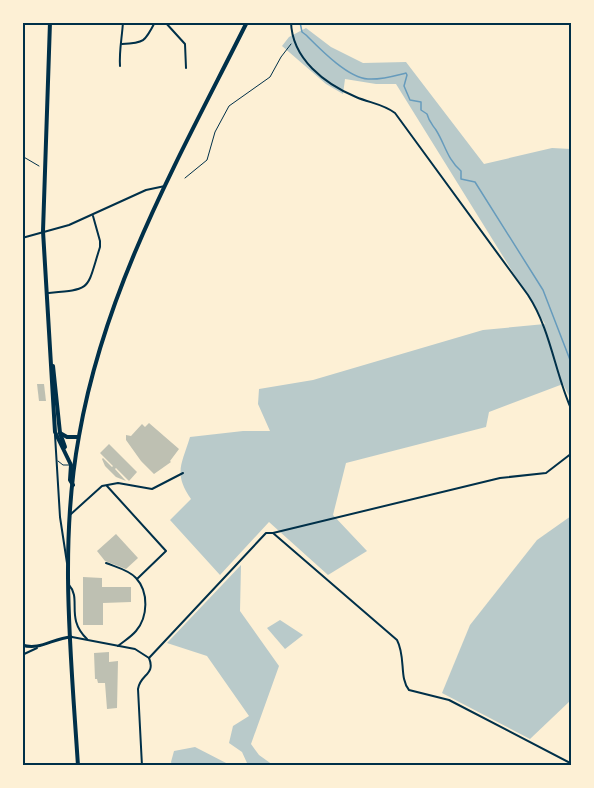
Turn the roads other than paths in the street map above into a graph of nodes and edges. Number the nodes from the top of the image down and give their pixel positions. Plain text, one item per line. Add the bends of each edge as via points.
1 (50, 22) edge
2 (123, 22) edge
3 (155, 22) edge
4 (165, 22) edge
5 (248, 22) edge
6 (291, 22) edge
7 (122, 44) junction
8 (120, 66) dead end
9 (186, 68) dead end
10 (165, 186) junction
11 (93, 215) junction
12 (43, 231) junction
13 (22, 238) edge
14 (47, 293) junction
15 (572, 411) edge
16 (58, 432) junction
17 (78, 437) junction
18 (572, 453) edge
19 (57, 459) junction
20 (73, 466) junction
21 (183, 473) dead end
22 (107, 486) junction
23 (71, 514) junction
24 (273, 533) junction
25 (106, 563) dead end
26 (67, 566) junction
27 (137, 579) junction
28 (68, 584) junction
29 (71, 637) junction
30 (89, 641) junction
31 (22, 645) edge
32 (117, 646) junction
33 (37, 648) junction
34 (22, 656) edge
35 (149, 658) junction
36 (572, 764) edge
37 (78, 765) edge
38 (142, 765) edge

1 - 12 main road
2 - 7 street
3 - 7 street via 141,43
4 - 9 street via 185,44
5 - 10 main road
6 - 15 street via 291,34 300,55 323,77 355,97 384,105 395,113 537,309
7 - 8 street via 118,49
10 - 11 street via 146,190
10 - 17 main road via 117,294 95,359
11 - 12 street
11 - 14 street via 100,247 88,284 80,290
12 - 13 street
12 - 14 main road
14 - 16 main road
14 - 16 main road
16 - 17 main road
16 - 19 street
16 - 20 main road
17 - 20 main road
18 - 24 street via 546,473 500,478
19 - 20 lane
19 - 26 street
20 - 23 main road
21 - 22 street via 152,489 118,483
22 - 23 street via 94,491
22 - 27 street via 166,551
23 - 26 main road
24 - 35 street via 266,533
24 - 36 street via 397,640 409,690 449,700
25 - 27 street
26 - 28 main road
27 - 32 street via 146,602 142,621
28 - 29 main road
28 - 30 street via 73,589 77,627
29 - 30 street
29 - 33 street
29 - 37 main road
30 - 32 street
31 - 33 street
32 - 35 street via 135,649
33 - 34 street
35 - 38 street via 151,669 138,689

